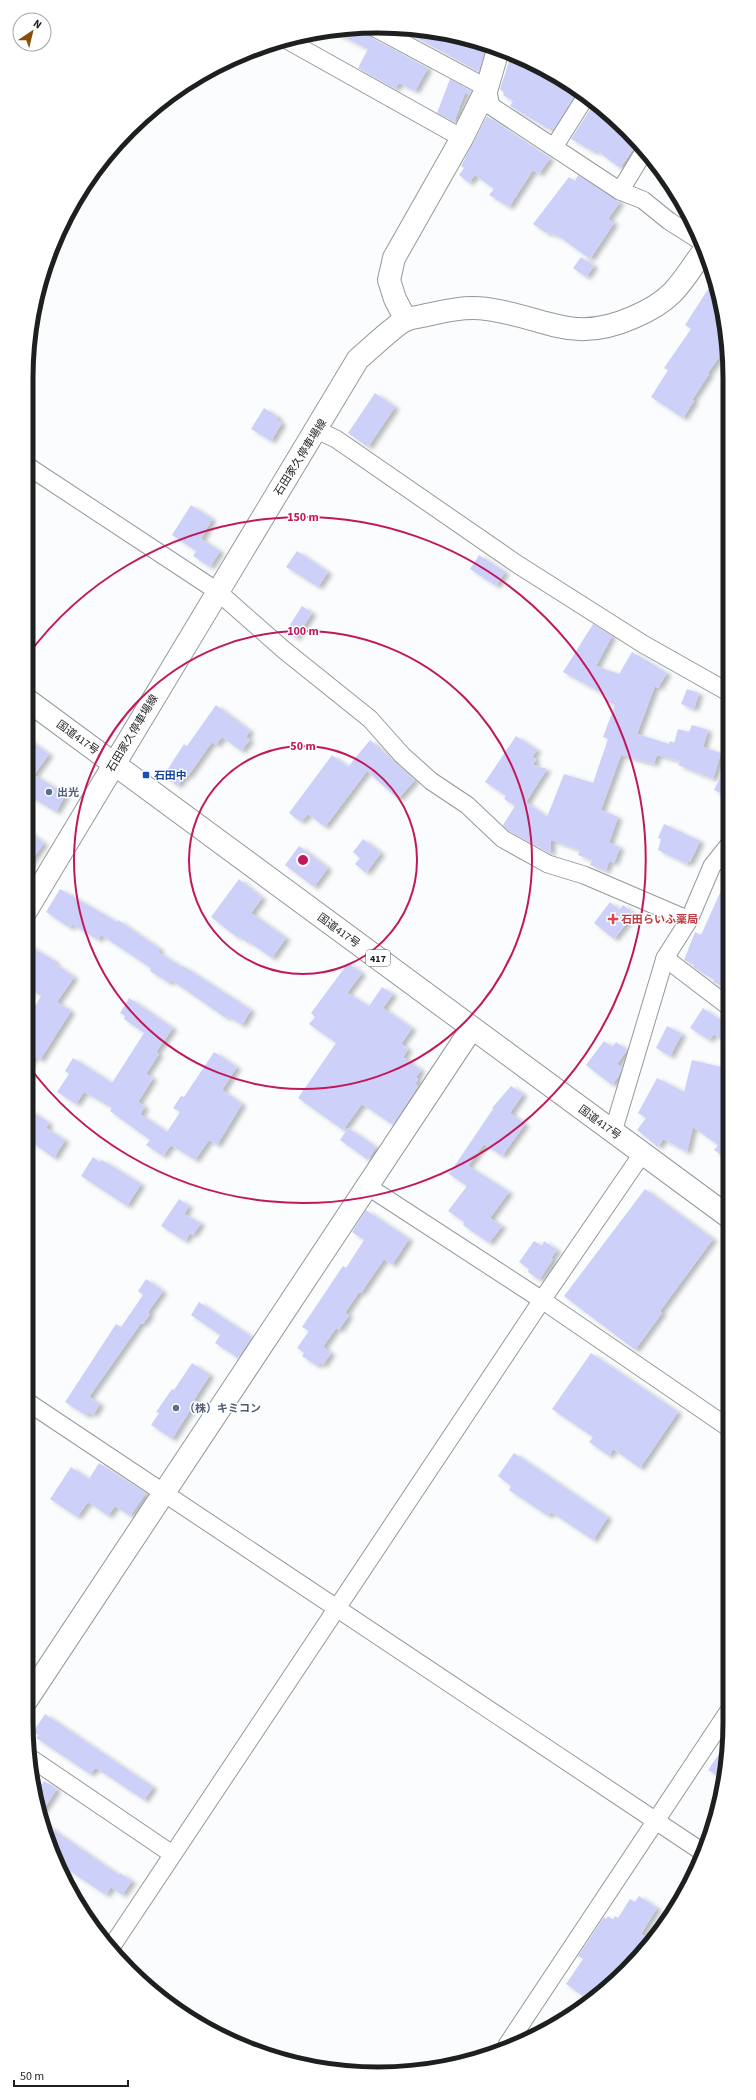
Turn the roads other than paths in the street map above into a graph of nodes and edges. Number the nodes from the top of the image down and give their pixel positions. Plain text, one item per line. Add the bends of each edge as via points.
1 (385, 33) edge
2 (294, 44) edge
3 (497, 54) edge
4 (487, 88) junction
5 (583, 101) edge
6 (462, 138) junction
7 (554, 147) junction
8 (641, 156) edge
9 (620, 191) junction
10 (692, 236) edge
11 (701, 255) edge
12 (406, 320) junction
13 (317, 430) junction
14 (33, 470) edge
15 (217, 591) junction
16 (723, 689) edge
17 (33, 704) edge
18 (114, 763) junction
19 (723, 852) edge
20 (33, 899) edge
21 (689, 920) junction
22 (665, 958) junction
23 (723, 1002) edge
24 (472, 1028) junction
25 (612, 1132) junction
26 (642, 1154) junction
27 (367, 1186) junction
28 (723, 1213) edge
29 (542, 1300) junction
30 (33, 1407) edge
31 (723, 1424) edge
32 (165, 1493) junction
33 (338, 1608) junction
34 (33, 1691) edge
35 (723, 1720) edge
36 (35, 1761) edge
37 (657, 1822) junction
38 (699, 1849) edge
39 (172, 1854) junction
40 (114, 1943) edge
41 (510, 2041) edge

1 - 4 street
2 - 6 street
3 - 4 main road
4 - 6 main road
4 - 7 street via 491,106
5 - 7 street
6 - 12 main road via 394,258 389,280
7 - 9 street
8 - 9 street
9 - 10 street via 642,200
11 - 12 main road, 石田家久停車場線 via 673,293 663,301 651,309 604,328 561,328 512,313 486,309 456,308
12 - 13 main road, 石田家久停車場線 via 358,359
13 - 15 main road, 石田家久停車場線
13 - 16 street via 336,439 517,564 644,644
14 - 15 street
15 - 18 main road, 石田家久停車場線
15 - 21 street via 284,650 370,719 402,755 432,781 467,805 503,839 548,864 584,875
17 - 18 main road, 国道417号 / 417
18 - 20 main road, 石田家久停車場線
18 - 24 main road, 国道417号 / 417
19 - 21 street via 712,866
21 - 22 street
22 - 23 street
22 - 25 street
24 - 25 main road, 国道417号 / 417
24 - 27 main road
25 - 26 main road, 国道417号 / 417
26 - 28 main road, 国道417号 / 417
26 - 29 street
27 - 29 street
27 - 32 main road
29 - 31 street
29 - 33 street
30 - 32 street
32 - 33 street
32 - 34 main road
33 - 37 street
33 - 39 street
35 - 37 street
36 - 39 street
37 - 38 street
37 - 41 street
39 - 40 street

